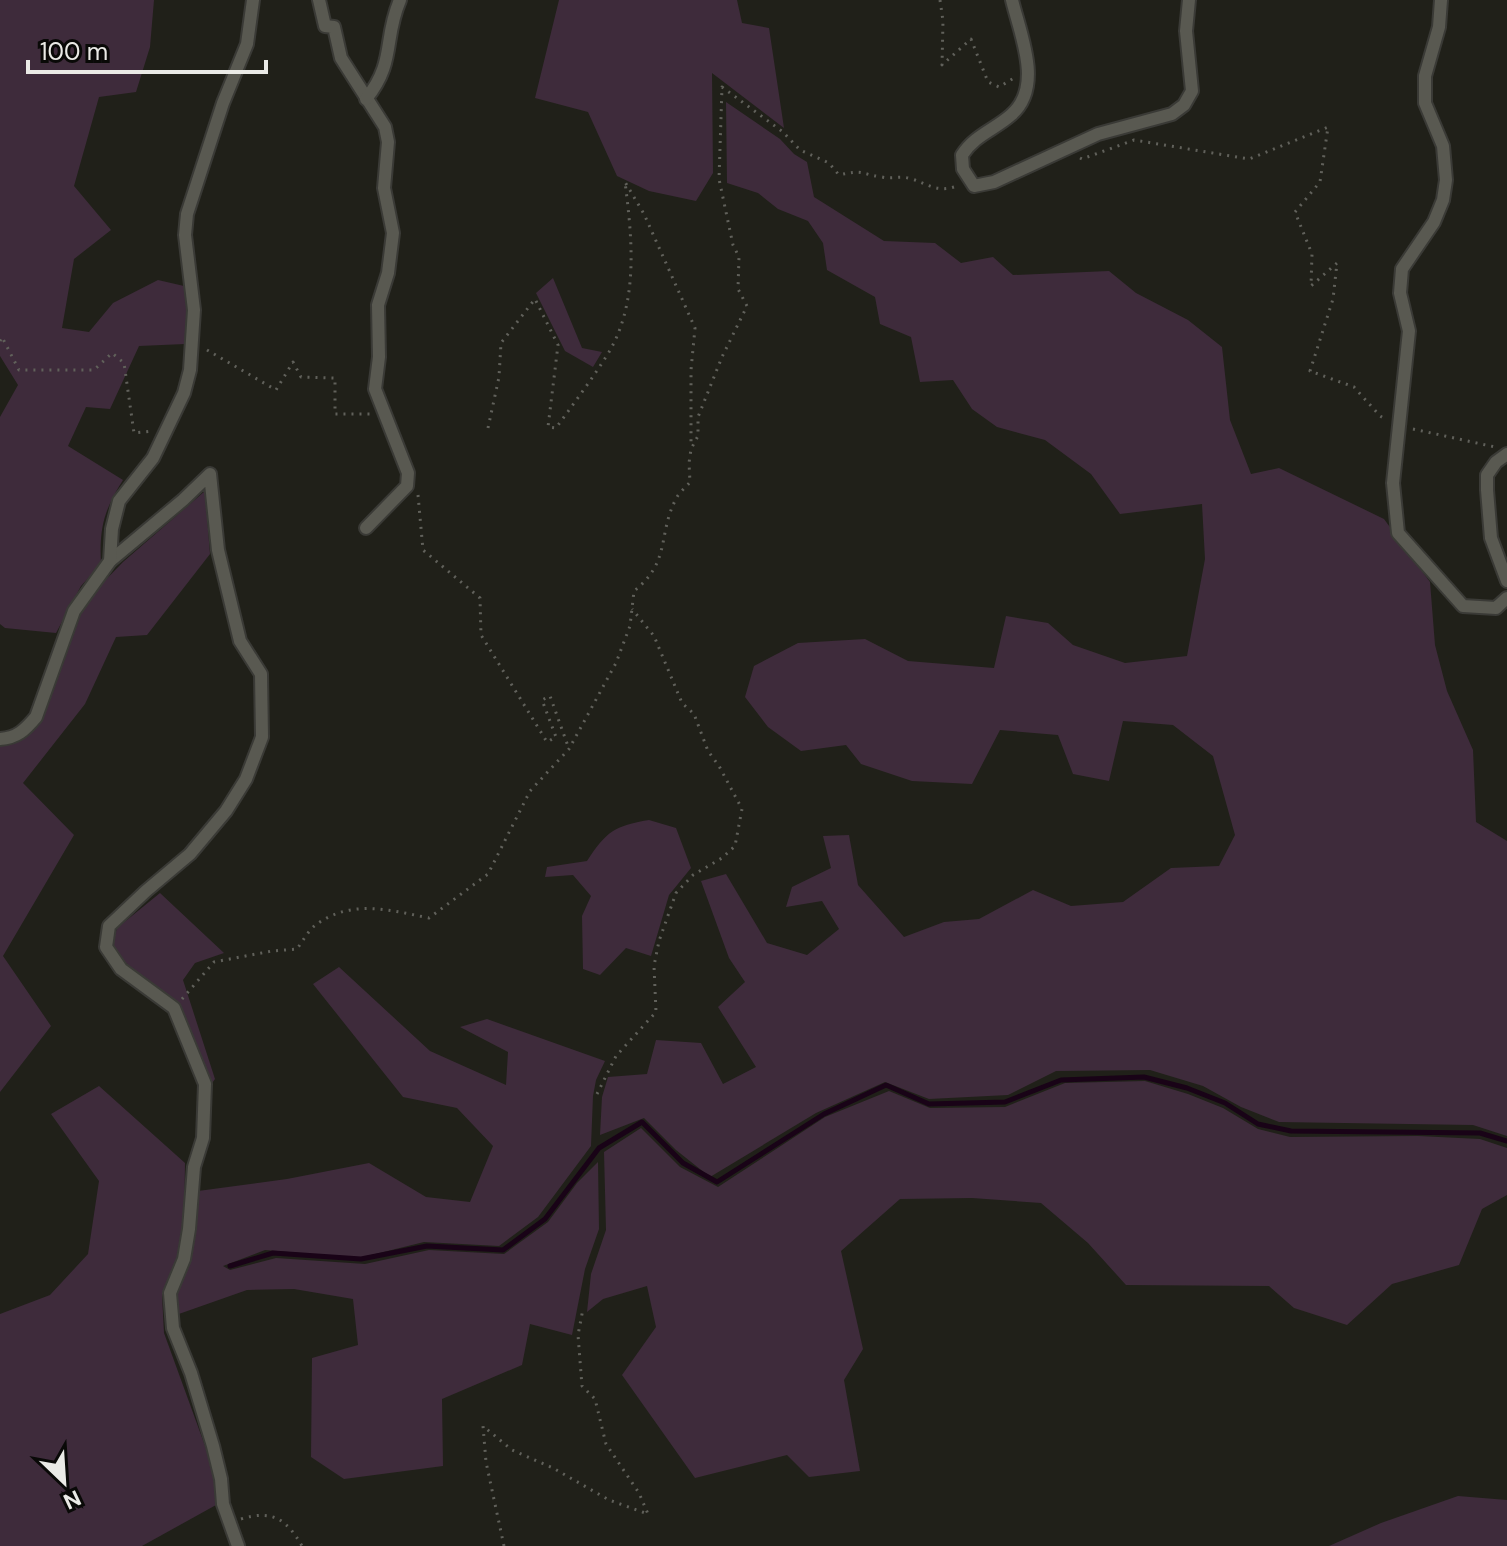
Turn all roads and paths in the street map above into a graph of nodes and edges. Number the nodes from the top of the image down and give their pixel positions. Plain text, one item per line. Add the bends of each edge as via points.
1 (253, 0) edge
2 (319, 0) edge
3 (400, 0) edge
4 (940, 0) edge
5 (1012, 0) edge
6 (1189, 0) edge
7 (1441, 0) edge
8 (1028, 71) junction
9 (366, 99) junction
10 (1066, 150) junction
11 (968, 179) junction
12 (0, 341) edge
13 (192, 341) junction
14 (383, 414) junction
15 (1398, 426) junction
16 (488, 428) dead end
17 (168, 429) junction
18 (691, 449) junction
19 (1507, 451) edge
20 (409, 480) junction
21 (366, 528) dead end
22 (110, 561) junction
23 (1507, 581) edge
24 (1507, 598) edge
25 (632, 609) junction
26 (0, 739) edge
27 (569, 749) junction
28 (174, 1008) junction
29 (597, 1094) dead end
30 (583, 1309) dead end
31 (229, 1523) junction
32 (238, 1546) edge
33 (302, 1546) edge
34 (504, 1546) edge

1 - 13 street via 247,44 187,214
2 - 9 street via 325,26 334,27 341,58
3 - 9 street via 386,67
4 - 8 path via 942,65 971,39 988,82 999,87
5 - 8 street
6 - 10 street via 1186,31 1192,91 1184,105 1172,114 1098,134
7 - 15 street via 1425,76 1425,103 1443,146 1446,180 1434,222 1402,269 1400,293 1409,331
8 - 11 street via 1021,104 962,155
9 - 14 street via 385,127 384,188 393,233 378,305 375,389
10 - 11 street via 980,187
10 - 15 path via 1082,159 1134,140 1249,159 1328,127 1320,182 1295,212 1312,254 1311,286 1337,263 1333,299 1310,371 1354,387 1380,416
11 - 18 path via 953,188 927,187 909,178 861,170 839,175 722,87 719,179 739,257 738,289 747,306 698,417 698,436
12 - 17 path via 2,337 19,370 94,370 112,353 124,363 134,433
13 - 14 path via 276,390 293,362 301,377 335,378 335,414
13 - 17 street via 184,393
14 - 20 street
15 - 19 path
15 - 24 street via 1393,483 1398,533 1463,606 1496,608
16 - 18 path via 501,343 535,299 558,345 548,427 556,428 610,350 631,278 625,182 695,328
17 - 22 street via 119,501
18 - 25 path via 690,482 677,498 661,556 649,579 634,591
19 - 23 street via 1487,475 1491,538
20 - 21 street
20 - 27 path via 416,481 423,550 480,598 481,635 547,742 556,737 542,700 550,696
22 - 26 street via 74,611 36,717 15,737
22 - 28 street via 210,474 218,550 240,641 261,674 262,737 246,779 190,854 109,926 106,947 121,969
25 - 27 path via 616,663
25 - 29 path via 654,636 682,703 694,714 708,751 742,809 735,846 676,893 654,966 656,1012 616,1056
27 - 28 path via 530,791 488,874 429,918 354,907 315,925 297,949 214,962
28 - 31 street via 205,1084 203,1138 194,1167 184,1259 170,1293 173,1328 213,1446
30 - 34 path via 578,1335 582,1386 595,1399 606,1444 648,1514 512,1450 483,1426
31 - 32 street
31 - 33 path via 250,1516 281,1519

